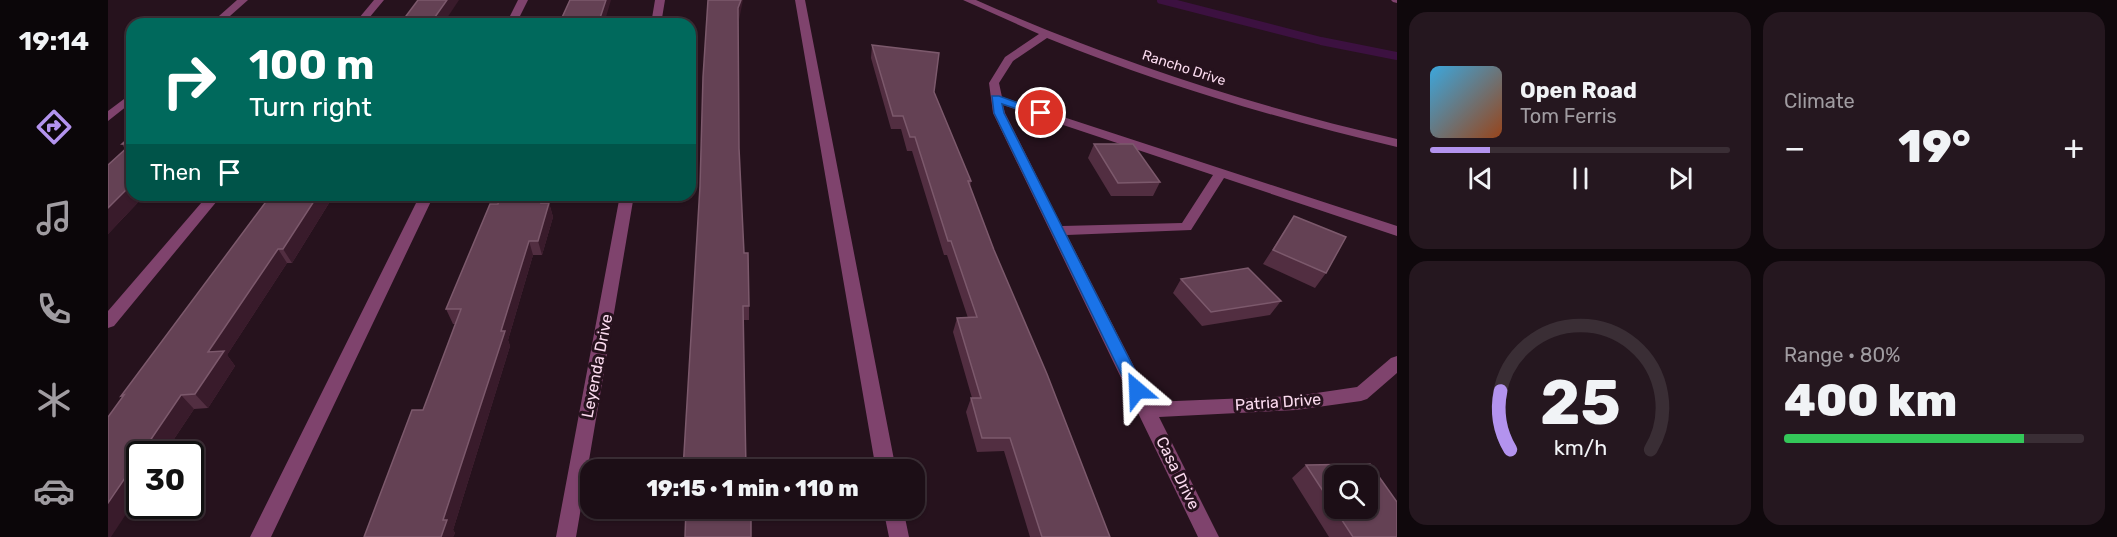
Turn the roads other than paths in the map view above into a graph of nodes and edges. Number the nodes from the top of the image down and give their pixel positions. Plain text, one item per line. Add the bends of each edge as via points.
1 (243, 0) edge
2 (379, 0) edge
3 (523, 0) edge
4 (660, 0) edge
5 (800, 0) edge
6 (968, 0) edge
7 (222, 18) edge
8 (364, 18) edge
9 (514, 18) edge
10 (657, 18) edge
11 (1044, 35) junction
12 (996, 99) junction
13 (126, 101) edge
14 (108, 117) edge
15 (1396, 146) edge
16 (1221, 173) junction
17 (210, 201) edge
18 (425, 201) edge
19 (626, 201) edge
20 (1057, 231) junction
21 (1397, 231) edge
22 (108, 322) edge
23 (1397, 363) edge
24 (1147, 410) junction
25 (884, 459) edge
26 (895, 519) edge
27 (260, 537) edge
28 (567, 537) edge
29 (899, 537) edge
30 (1209, 537) edge

1 - 7 street
2 - 8 street
3 - 9 street
4 - 10 street
5 - 25 street
6 - 11 street, Rancho Drive
11 - 12 street via 1009,59 994,83
11 - 15 street, Rancho Drive via 1103,58 1283,115
12 - 16 street
12 - 20 street, Casa Drive via 999,113
13 - 14 street
16 - 20 street via 1186,227
16 - 21 street
17 - 22 street
18 - 27 street
19 - 28 street, Leyenda Drive
20 - 24 street, Casa Drive
23 - 24 street, Patria Drive via 1360,394 1296,403
24 - 30 street, Casa Drive
26 - 29 street

